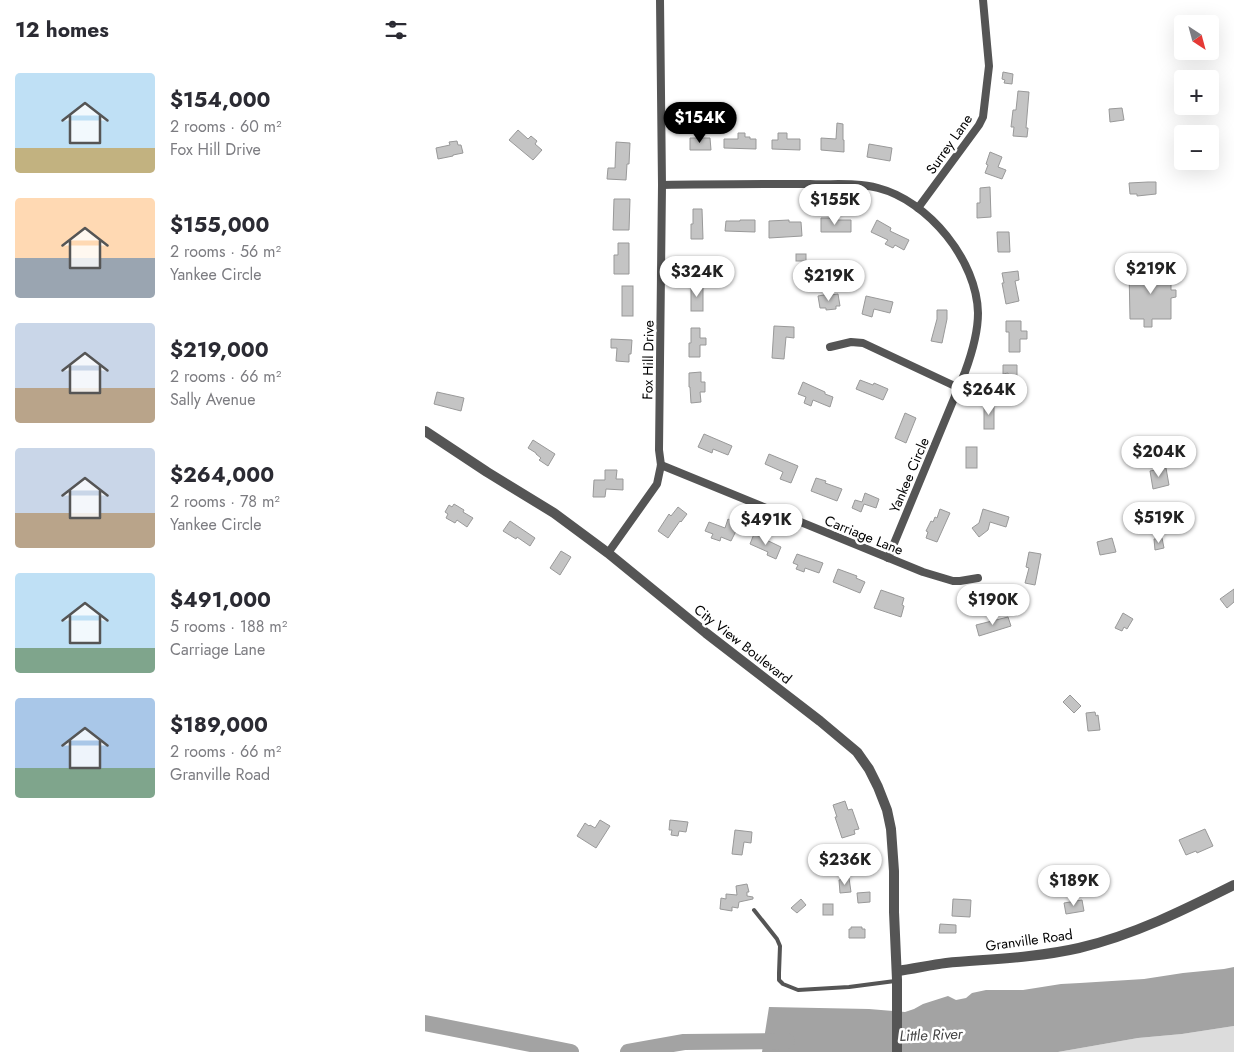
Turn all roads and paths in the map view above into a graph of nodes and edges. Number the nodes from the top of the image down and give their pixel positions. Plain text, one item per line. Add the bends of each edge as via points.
1 (660, 0) edge
2 (983, 0) edge
3 (662, 184) junction
4 (918, 208) junction
5 (830, 347) dead end
6 (959, 388) junction
7 (425, 431) edge
8 (661, 465) junction
9 (608, 553) junction
10 (888, 558) junction
11 (978, 578) dead end
12 (1234, 884) edge
13 (754, 910) dead end
14 (897, 976) junction
15 (897, 1052) edge

1 - 3 street, Fox Hill Drive
2 - 4 street, Surrey Lane via 989,66 983,116 979,126
3 - 4 street, Yankee Circle via 869,186 894,194
3 - 8 street, Fox Hill Drive
4 - 6 street, Yankee Circle via 949,237 969,270 976,291 976,336
5 - 6 street via 863,343
6 - 10 street, Yankee Circle
7 - 9 street, City View Boulevard via 554,513
8 - 9 street, Fox Hill Drive via 657,484
8 - 10 street, Carriage Lane
9 - 14 street, City View Boulevard via 857,752 887,810 891,829
10 - 11 street, Carriage Lane via 953,581
12 - 14 street, Granville Road via 1148,926 1111,939 1030,956 945,964
13 - 14 lane via 780,946 779,980 783,984 798,990 849,987
14 - 15 street

